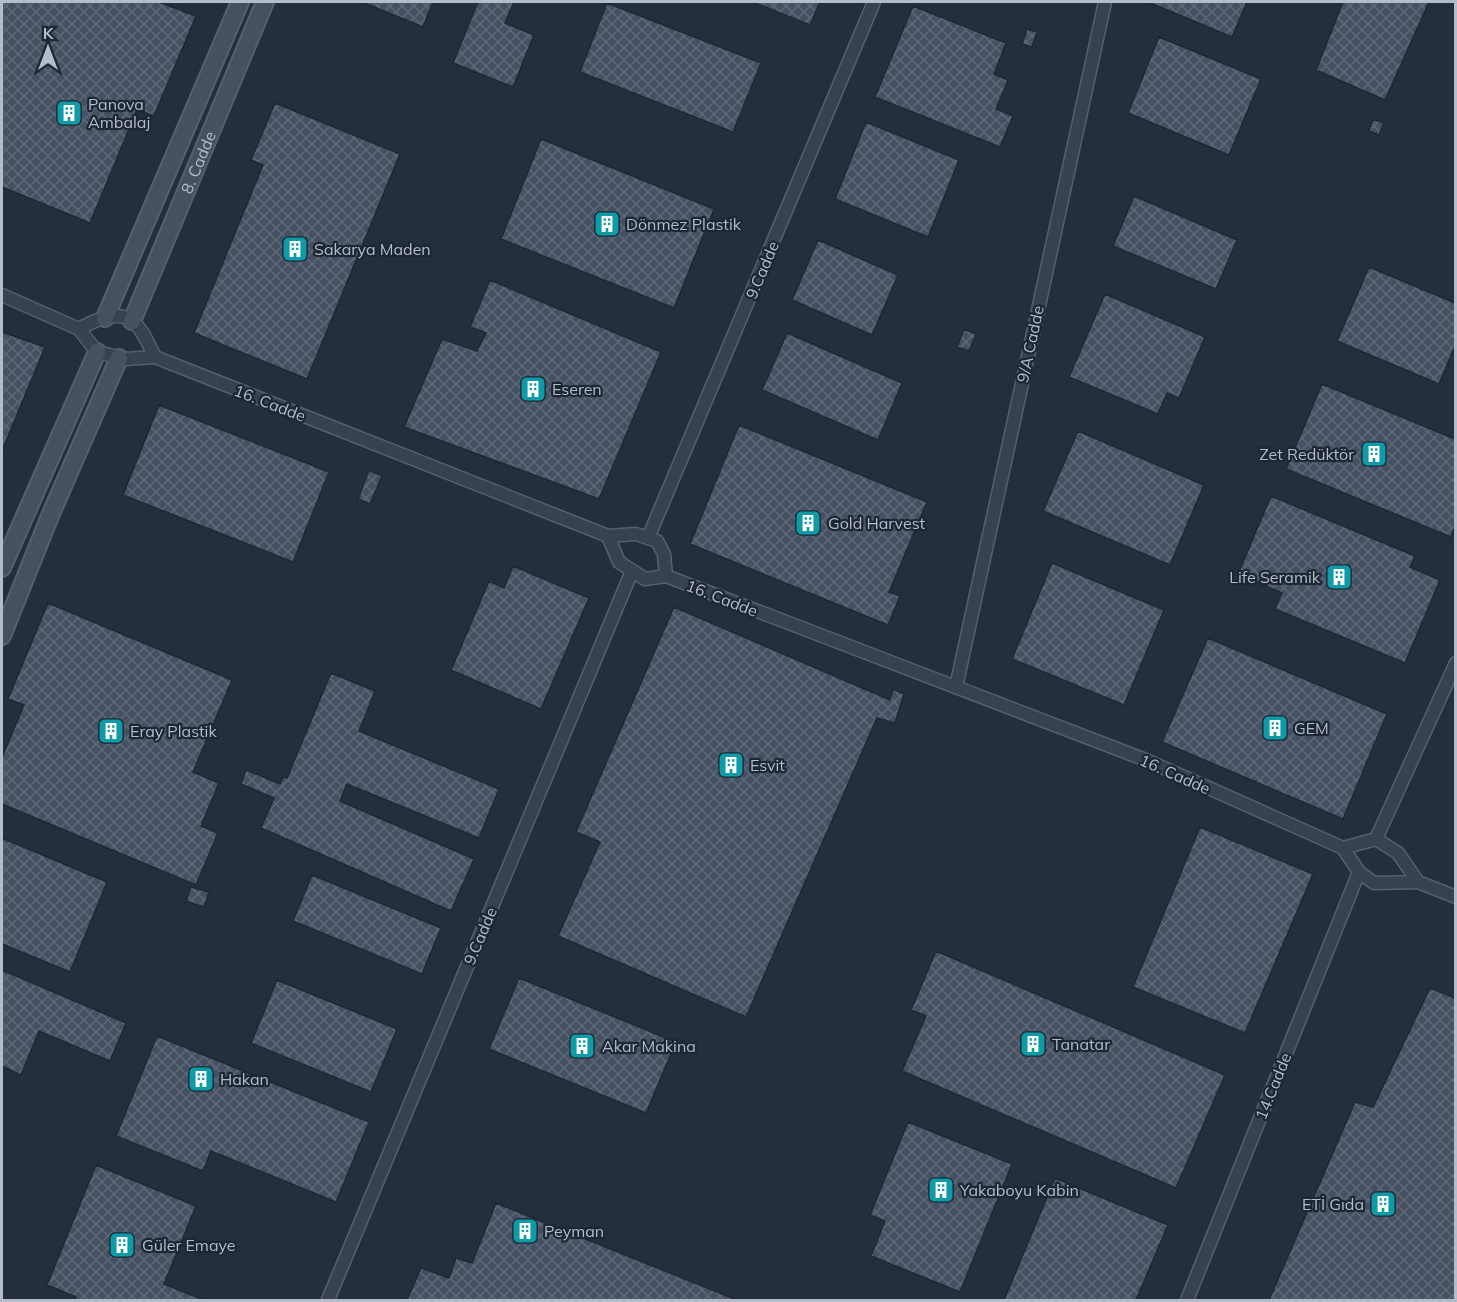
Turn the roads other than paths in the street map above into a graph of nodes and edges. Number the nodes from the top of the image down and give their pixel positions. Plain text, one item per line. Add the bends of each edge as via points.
1 (240, 2) edge
2 (265, 2) edge
3 (874, 2) edge
4 (1104, 2) edge
5 (2, 295) edge
6 (105, 318) junction
7 (132, 321) junction
8 (79, 328) junction
9 (98, 352) junction
10 (155, 357) junction
11 (119, 358) junction
12 (608, 536) junction
13 (648, 538) junction
14 (2, 568) edge
15 (632, 571) junction
16 (666, 576) junction
17 (2, 636) edge
18 (1455, 663) edge
19 (956, 687) junction
20 (1376, 839) junction
21 (1343, 848) junction
22 (1359, 872) junction
23 (1418, 882) junction
24 (1455, 897) edge
25 (328, 1300) edge
26 (1187, 1300) edge

1 - 6 street, 8. Cadde
2 - 7 street, 8. Cadde
3 - 13 street, 9.Cadde
4 - 19 street, 9/A Cadde
5 - 8 street
6 - 7 street
6 - 8 street
7 - 10 street
8 - 9 street
9 - 11 street, 16. Cadde
9 - 14 street
10 - 11 street, 16. Cadde
10 - 12 street, 16. Cadde
11 - 17 street
12 - 13 street via 636,534
12 - 15 street via 619,562
13 - 16 street via 657,541 664,555
15 - 16 street, 16. Cadde via 645,579
15 - 25 street, 9.Cadde
16 - 19 street, 16. Cadde
18 - 20 street
19 - 21 street, 16. Cadde via 1146,760
20 - 21 street
20 - 23 street via 1398,853
21 - 22 street
22 - 23 street via 1374,883
22 - 26 street, 14.Cadde
23 - 24 street

